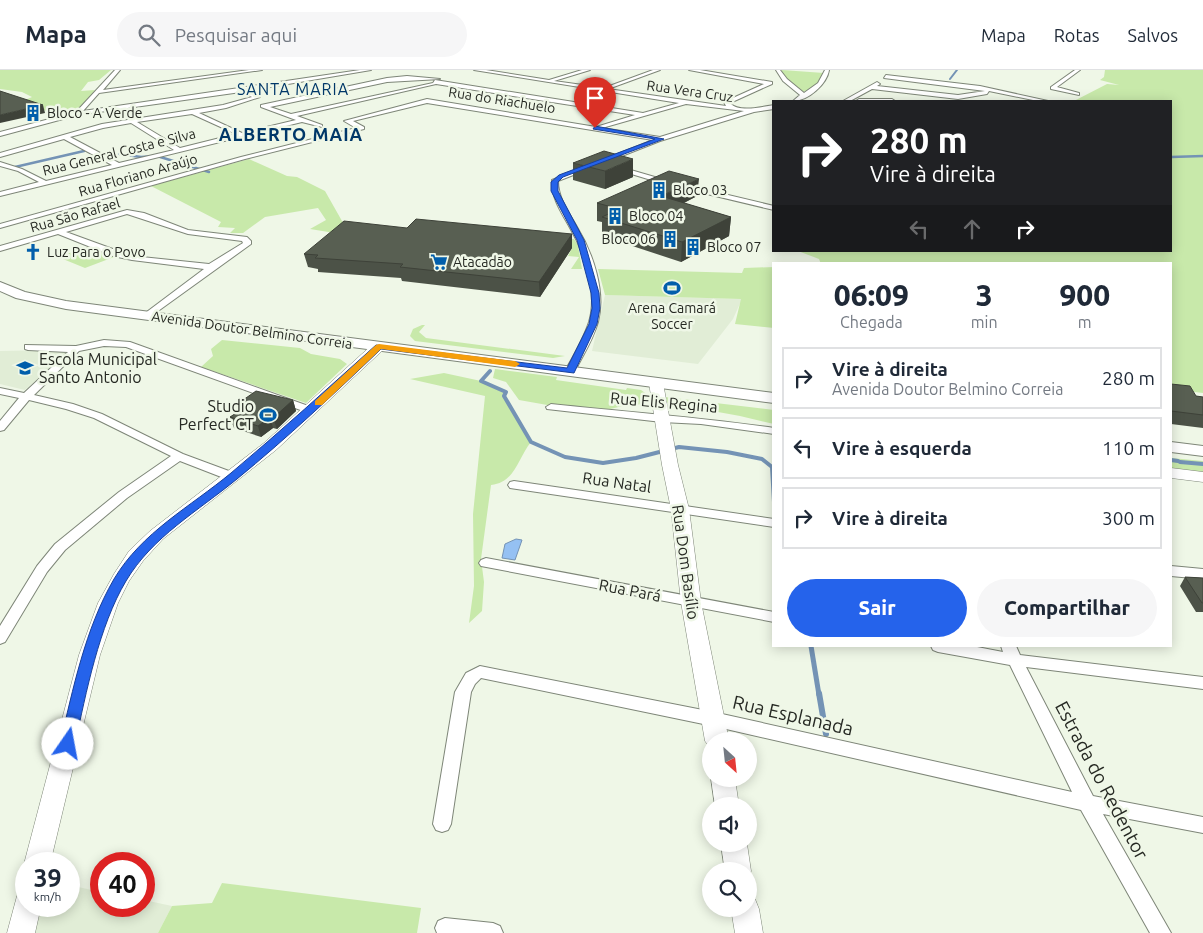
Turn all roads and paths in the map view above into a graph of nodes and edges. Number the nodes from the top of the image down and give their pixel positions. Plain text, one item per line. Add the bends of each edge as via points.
1 (118, 70) edge
2 (260, 70) edge
3 (368, 70) edge
4 (476, 70) edge
5 (588, 70) edge
6 (658, 70) edge
7 (691, 70) edge
8 (778, 70) edge
9 (827, 70) edge
10 (889, 70) edge
11 (1078, 70) edge
12 (231, 72) edge
13 (718, 72) edge
14 (930, 73) dead end
15 (886, 77) junction
16 (240, 78) dead end
17 (436, 80) junction
18 (546, 81) junction
19 (932, 81) junction
20 (247, 84) dead end
21 (870, 87) junction
22 (253, 89) junction
23 (601, 89) junction
24 (242, 90) junction
25 (995, 90) junction
26 (1084, 90) dead end
27 (96, 92) junction
28 (1077, 94) junction
29 (804, 95) junction
30 (952, 96) junction
31 (197, 97) junction
32 (1067, 99) dead end
33 (797, 100) edge
34 (848, 100) edge
35 (949, 100) edge
36 (1041, 100) edge
37 (427, 101) junction
38 (244, 102) junction
39 (688, 103) junction
40 (224, 106) junction
41 (264, 106) junction
42 (772, 107) edge
43 (734, 108) junction
44 (753, 110) junction
45 (193, 112) junction
46 (78, 113) junction
47 (64, 116) junction
48 (290, 116) junction
49 (644, 116) junction
50 (302, 120) junction
51 (83, 121) dead end
52 (130, 121) junction
53 (92, 124) dead end
54 (102, 126) junction
55 (320, 126) dead end
56 (595, 128) junction
57 (0, 134) edge
58 (242, 135) junction
59 (66, 136) junction
60 (661, 139) junction
61 (179, 150) junction
62 (0, 155) edge
63 (599, 162) junction
64 (0, 164) edge
65 (118, 165) junction
66 (46, 183) junction
67 (0, 194) edge
68 (772, 208) edge
69 (0, 226) edge
70 (59, 232) junction
71 (0, 249) edge
72 (211, 267) junction
73 (0, 287) edge
74 (147, 316) junction
75 (379, 346) junction
76 (28, 347) dead end
77 (76, 349) junction
78 (570, 371) junction
79 (656, 383) junction
80 (0, 391) edge
81 (26, 397) junction
82 (772, 398) edge
83 (551, 407) dead end
84 (310, 410) junction
85 (662, 419) junction
86 (0, 428) edge
87 (772, 431) edge
88 (1172, 447) edge
89 (1203, 451) edge
90 (179, 456) junction
91 (1172, 473) edge
92 (233, 477) junction
93 (1203, 477) edge
94 (514, 485) dead end
95 (680, 509) junction
96 (772, 522) edge
97 (486, 563) dead end
98 (1172, 571) edge
99 (1203, 574) edge
100 (691, 602) junction
101 (772, 617) edge
102 (0, 638) edge
103 (949, 647) edge
104 (1012, 653) edge
105 (1203, 683) edge
106 (713, 719) junction
107 (715, 732) edge
108 (1087, 803) junction
109 (442, 824) dead end
110 (1203, 824) edge
111 (40, 852) edge
112 (25, 917) edge
113 (746, 917) edge
114 (444, 928) dead end
115 (21, 933) edge
116 (493, 933) edge
117 (749, 933) edge
118 (1161, 933) edge

1 - 27 street
2 - 12 street
3 - 22 street
4 - 18 street, Rua Vera Cruz
5 - 18 street
6 - 23 street
7 - 13 street
8 - 29 street
9 - 29 street via 827,76 820,85
10 - 15 street
11 - 28 street via 1053,88
12 - 16 street
12 - 27 street
13 - 43 street via 770,84 726,103
14 - 19 street
15 - 19 street
15 - 21 street
17 - 37 street
17 - 41 street via 387,80
17 - 48 street
17 - 49 street
18 - 23 street, Rua Vera Cruz
19 - 25 street
20 - 22 street
21 - 30 street
21 - 34 street
22 - 24 street
23 - 39 street, Rua Vera Cruz
24 - 31 street
24 - 38 street via 257,97
25 - 30 street
25 - 36 street
26 - 28 street
27 - 46 street
28 - 32 street
29 - 33 street
30 - 35 street
31 - 40 street
31 - 46 street
37 - 56 street, Rua do Riachuelo
37 - 69 street, Rua Floriano Araújo via 348,121 362,128
38 - 40 street
38 - 41 street
39 - 43 street, Rua Vera Cruz
39 - 49 street
40 - 45 street
41 - 48 street
42 - 44 street
43 - 44 street, Rua Vera Cruz
44 - 60 street
45 - 52 street
45 - 58 street
46 - 47 street
47 - 51 street
47 - 57 street
48 - 50 street
49 - 56 street
50 - 55 street
50 - 58 street, Rua General Costa e Silva
52 - 54 street
52 - 61 street
53 - 54 street
54 - 59 street
56 - 60 street, Rua do Riachuelo
58 - 61 street, Rua General Costa e Silva
59 - 62 street
59 - 65 street
60 - 63 street
61 - 65 street, Rua General Costa e Silva
63 - 68 street via 663,182
63 - 78 street via 557,178 554,186 580,240 595,293 593,324
64 - 66 street
65 - 66 street, Rua General Costa e Silva
66 - 67 street, Rua General Costa e Silva
70 - 71 street, Rua São Rafael
70 - 72 street via 132,258
70 - 72 street, Rua São Rafael via 127,212 188,232 244,239 247,244
72 - 74 street
73 - 74 main road, Avenida Doutor Belmino Correia via 58,304
74 - 75 main road, Avenida Doutor Belmino Correia
75 - 78 main road, Avenida Doutor Belmino Correia
75 - 84 street
76 - 77 street
77 - 81 street
77 - 84 street via 104,343 126,344
78 - 79 main road, Avenida Doutor Belmino Correia
79 - 82 main road, Avenida Doutor Belmino Correia
79 - 85 street, Rua Dom Basílio
80 - 81 street
81 - 86 street
81 - 90 street via 98,416
83 - 85 street, Rua Elis Regina
84 - 92 street
85 - 87 street, Rua Elis Regina
85 - 95 street, Rua Dom Basílio
88 - 89 main road
90 - 92 street
90 - 102 street via 122,495 60,547 42,569
91 - 93 street
92 - 111 street via 170,524 137,555 120,580 107,606 83,676
94 - 95 street, Rua Natal
95 - 96 street, Rua Natal
95 - 100 street, Rua Dom Basílio
97 - 100 street, Rua Pará
98 - 99 street
100 - 101 street, Rua Pará
100 - 106 street, Rua Dom Basílio
103 - 104 street
104 - 105 street
104 - 108 street, Estrada do Redentor
106 - 107 street, Rua Dom Basílio
106 - 108 street, Rua Esplanada
106 - 109 street, Rua Esplanada via 480,672 468,680 463,692
108 - 110 street, Rua Esplanada
108 - 118 street, Estrada do Redentor
112 - 115 street
113 - 117 street
114 - 116 street

